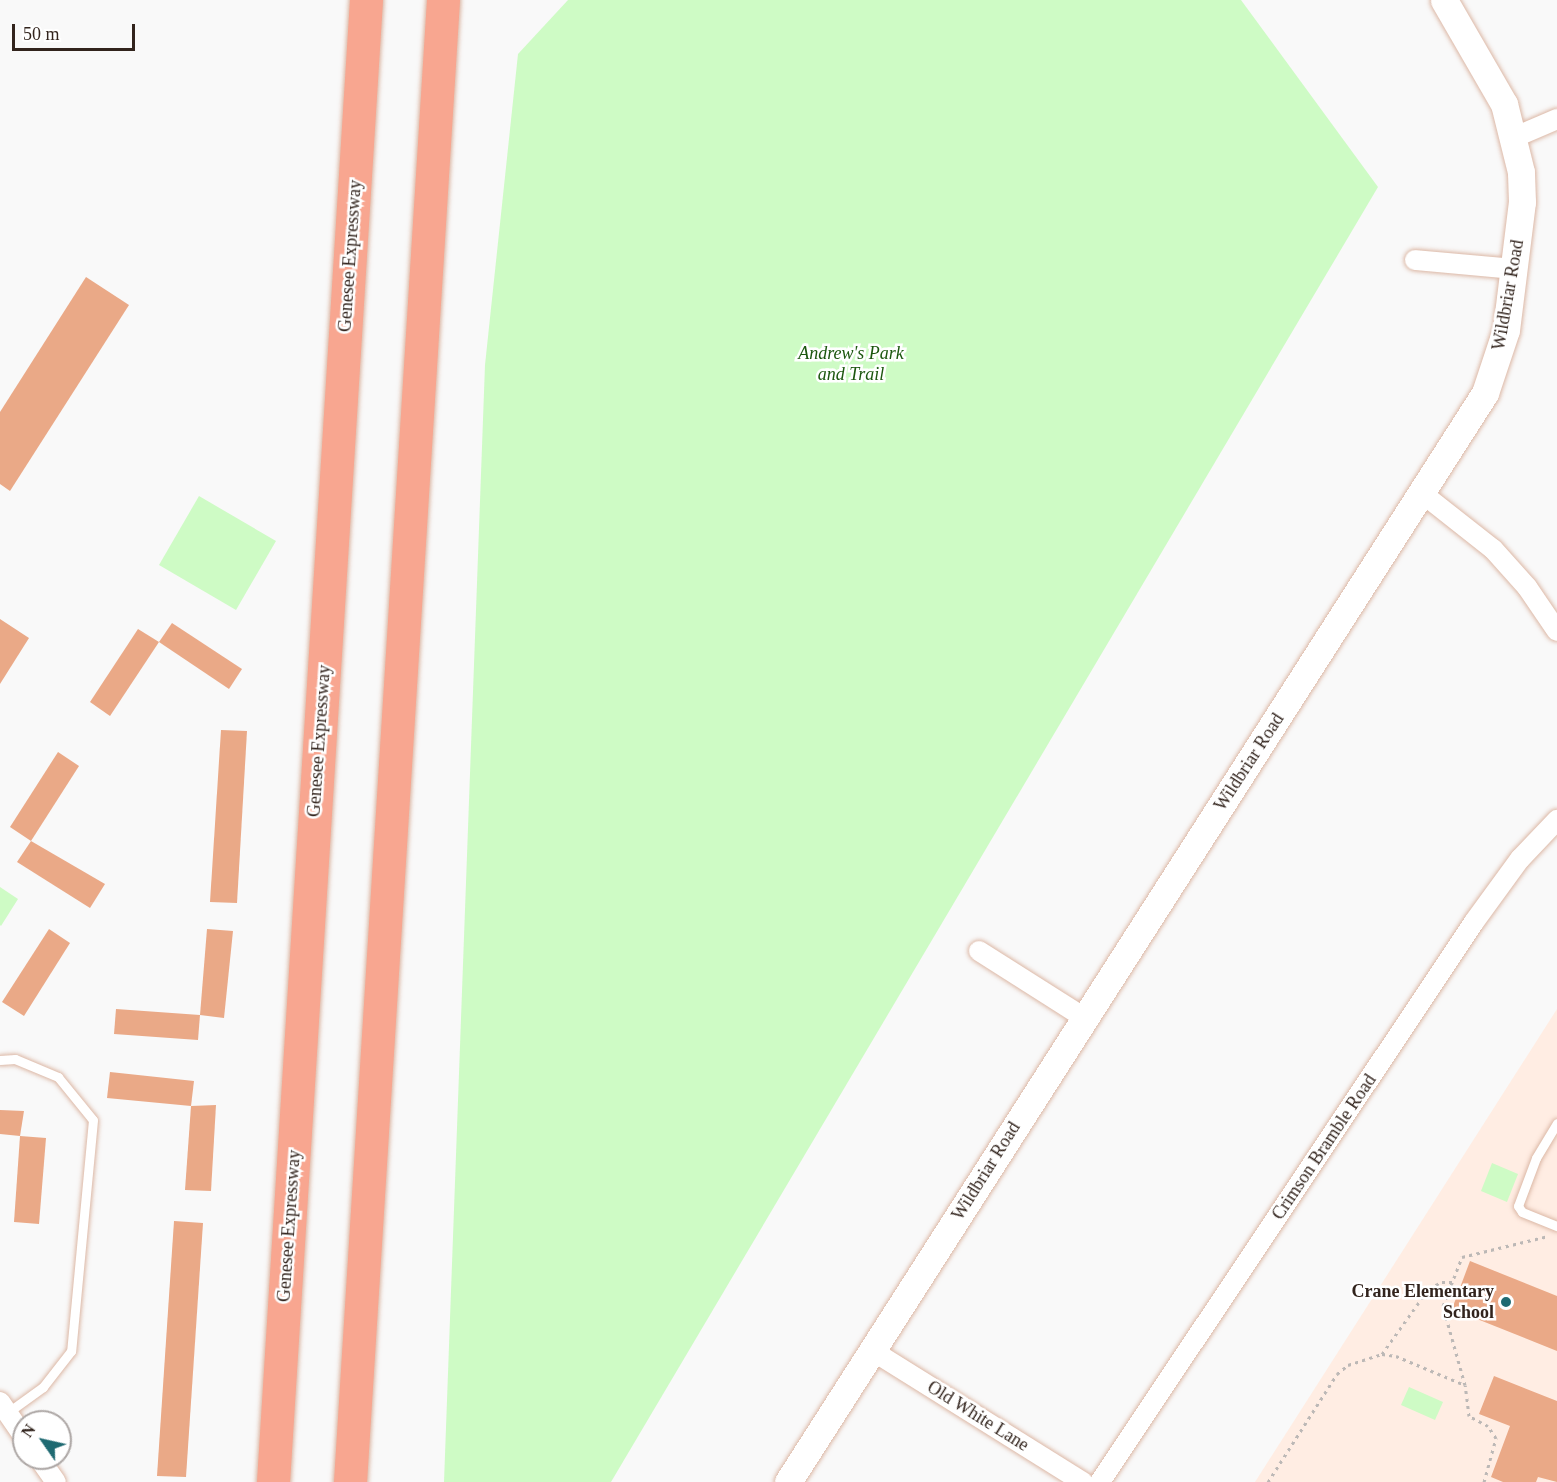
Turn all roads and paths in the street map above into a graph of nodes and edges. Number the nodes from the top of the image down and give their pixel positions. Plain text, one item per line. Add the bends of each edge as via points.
1 (366, 0) edge
2 (443, 0) edge
3 (1444, 0) edge
4 (1557, 120) edge
5 (1515, 137) junction
6 (1415, 260) dead end
7 (1513, 269) junction
8 (1423, 494) junction
9 (1557, 631) edge
10 (1557, 820) edge
11 (979, 951) dead end
12 (1083, 1017) junction
13 (0, 1060) edge
14 (1557, 1123) edge
15 (1557, 1226) edge
16 (1557, 1234) edge
17 (1452, 1282) junction
18 (873, 1351) junction
19 (1382, 1354) junction
20 (1465, 1385) junction
21 (356, 1398) junction
22 (4, 1407) edge
23 (273, 1482) edge
24 (350, 1482) edge
25 (355, 1482) edge
26 (788, 1482) edge
27 (1083, 1482) edge
28 (1100, 1482) edge
29 (1268, 1482) edge
30 (1484, 1482) edge

1 - 23 highway, Genesee Expressway
2 - 21 highway
3 - 5 street, Wildbriar Road via 1490,73
4 - 5 street
5 - 7 street, Wildbriar Road via 1522,202
6 - 7 street
7 - 8 street, Wildbriar Road via 1506,330 1485,393
8 - 9 street via 1493,549
8 - 12 street, Wildbriar Road
10 - 28 street, Crimson Bramble Road via 1520,859 1480,913
11 - 12 street
12 - 18 street, Wildbriar Road
13 - 22 lane via 15,1059 58,1077 93,1120 71,1352 43,1387
14 - 15 lane via 1536,1158 1518,1206 1522,1212
16 - 17 path via 1462,1257
17 - 19 path via 1429,1288
17 - 20 path via 1443,1306
18 - 26 street, Wildbriar Road
18 - 27 street, Old White Lane
19 - 20 path
19 - 29 path via 1354,1361 1337,1374
20 - 30 path via 1469,1416 1488,1426 1497,1438
21 - 24 highway
21 - 25 highway

